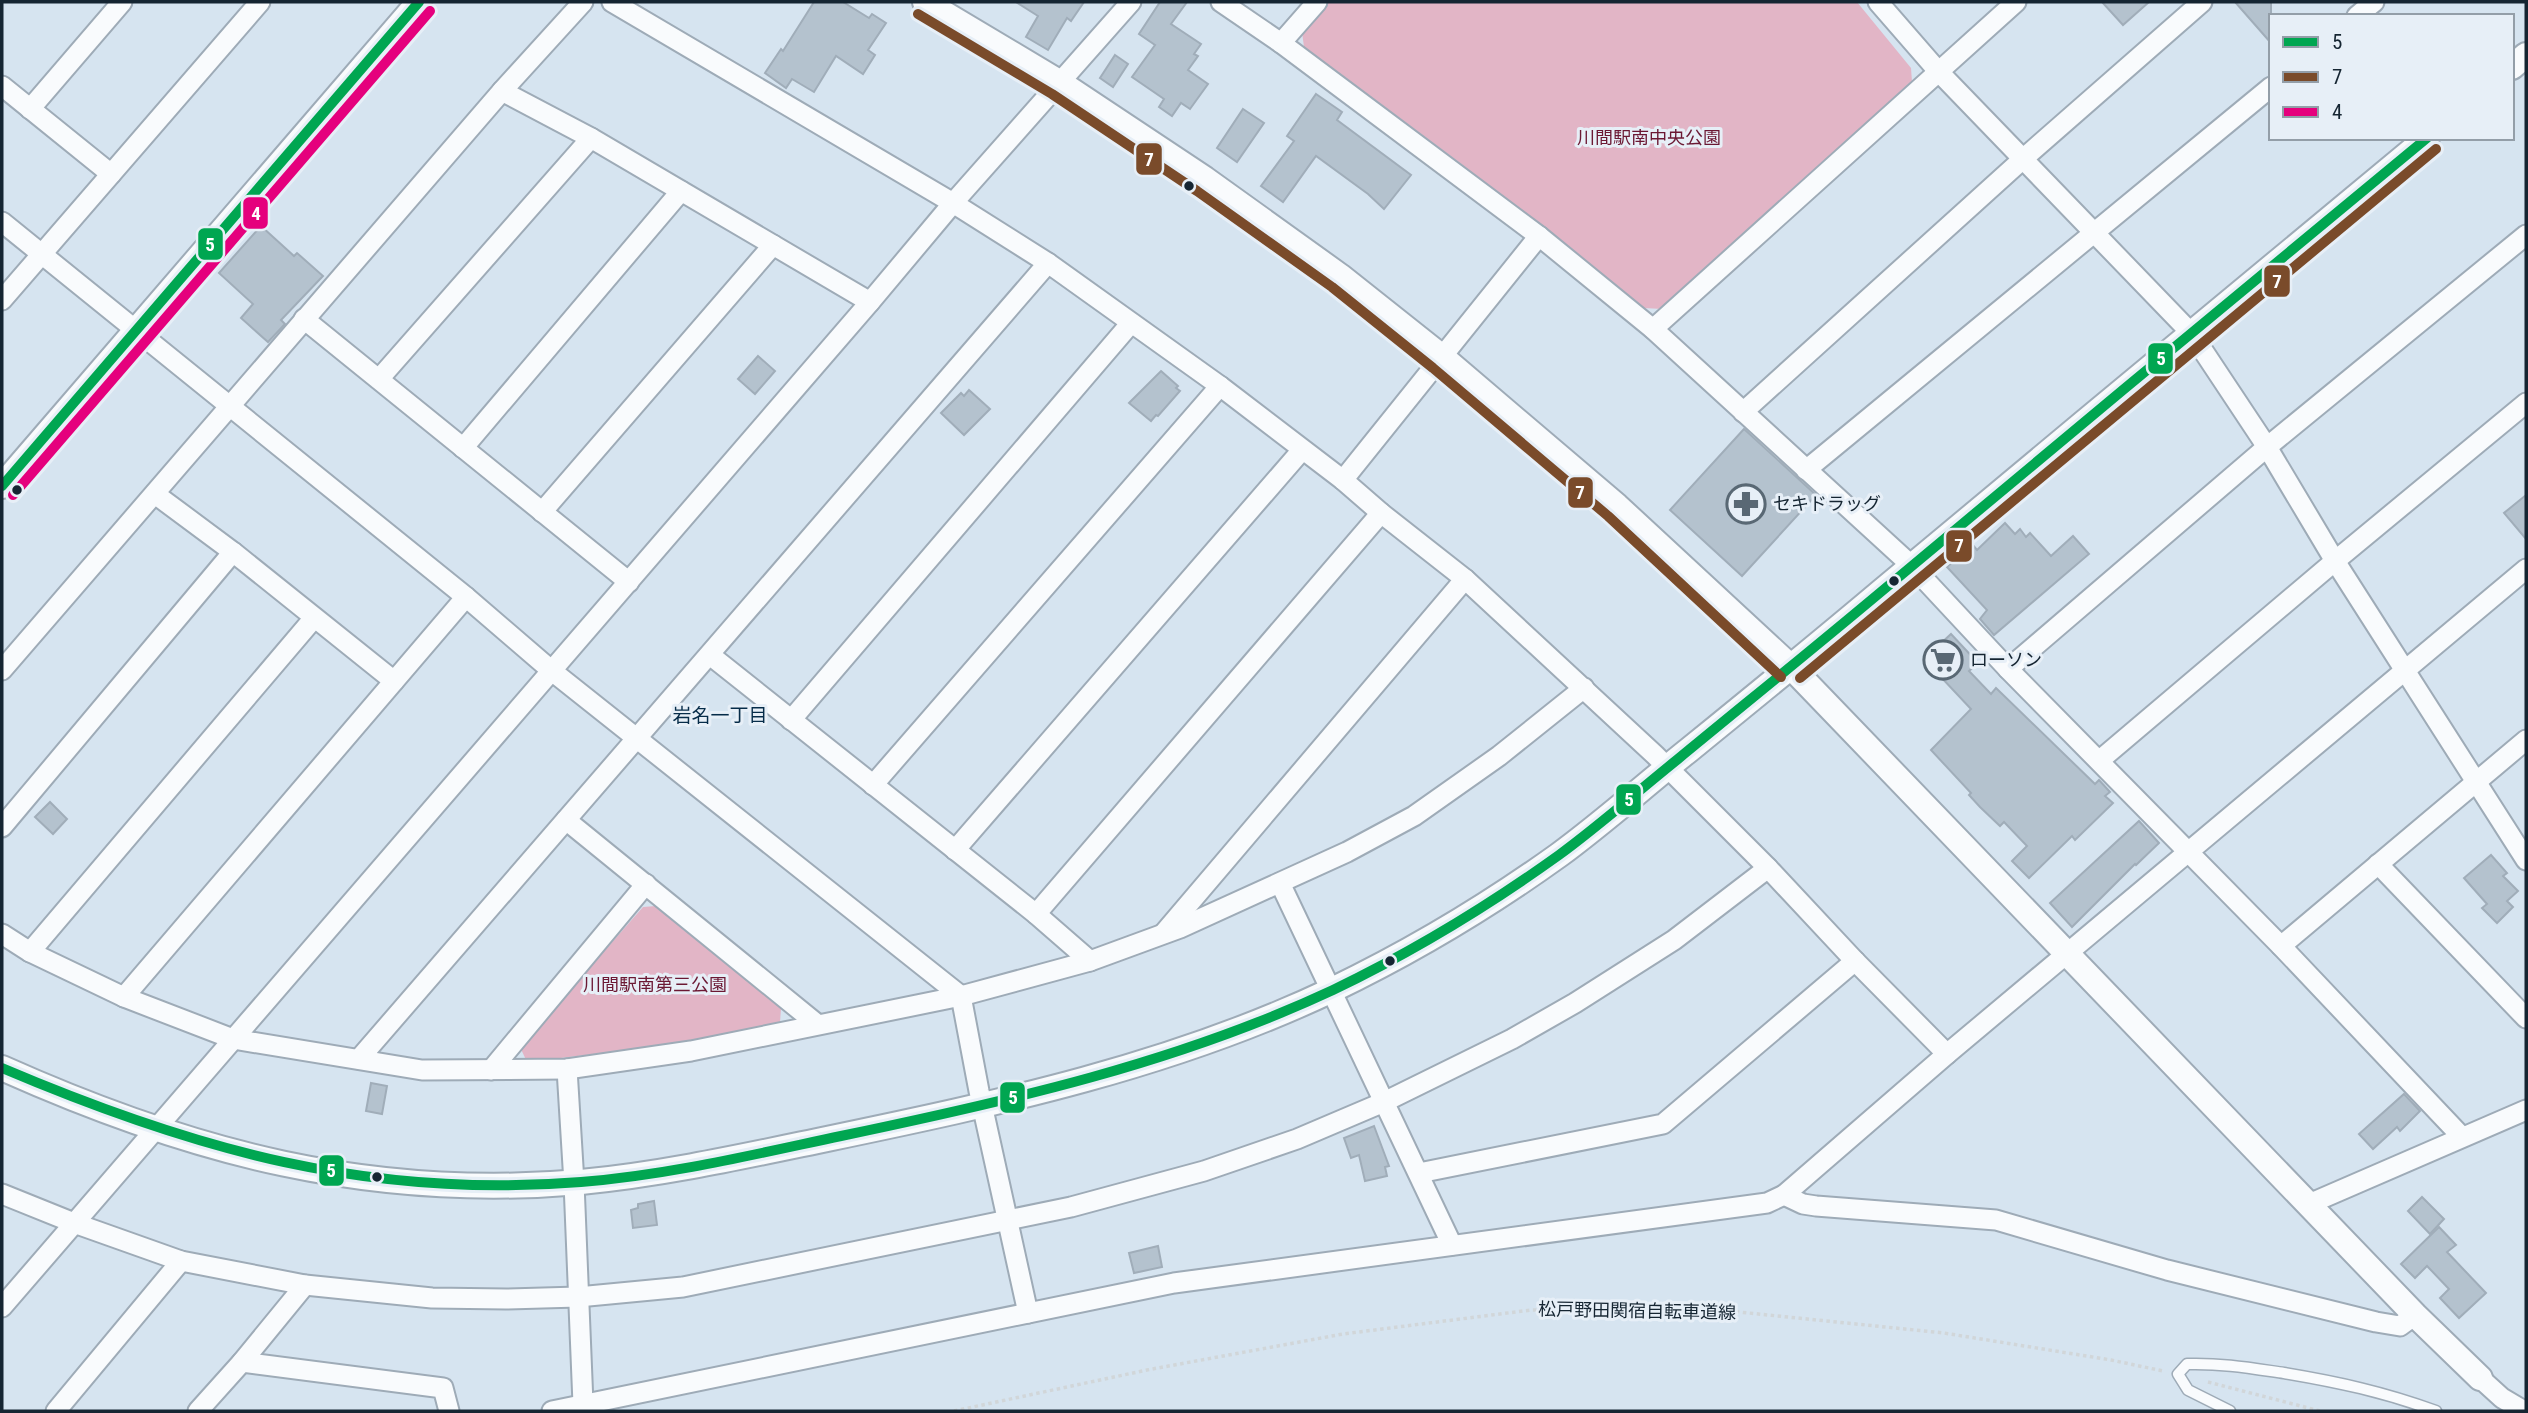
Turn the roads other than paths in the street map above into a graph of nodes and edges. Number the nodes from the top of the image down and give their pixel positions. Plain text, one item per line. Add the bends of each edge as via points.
1 (122, 2) edge
2 (260, 2) edge
3 (419, 2) edge
4 (583, 2) edge
5 (612, 2) edge
6 (925, 2) edge
7 (1130, 2) edge
8 (1221, 2) edge
9 (1317, 2) edge
10 (1878, 2) edge
11 (2016, 2) edge
12 (2202, 2) edge
13 (2374, 2) edge
14 (2359, 14) edge
15 (1281, 43) junction
16 (1938, 71) junction
17 (1059, 82) junction
18 (2, 86) edge
19 (2269, 89) edge
20 (502, 91) junction
21 (30, 109) junction
22 (591, 138) junction
23 (2425, 140) edge
24 (2024, 158) junction
25 (111, 174) junction
26 (681, 191) junction
27 (953, 202) junction
28 (2, 222) edge
29 (2095, 233) junction
30 (2526, 234) edge
31 (1539, 236) junction
32 (773, 245) junction
33 (41, 254) junction
34 (1048, 263) junction
35 (2, 300) edge
36 (870, 302) junction
37 (304, 320) junction
38 (1131, 323) junction
39 (1653, 329) junction
40 (136, 332) junction
41 (2192, 334) junction
42 (1442, 356) junction
43 (379, 379) junction
44 (1220, 386) junction
45 (2526, 403) edge
46 (230, 407) junction
47 (1743, 412) junction
48 (2267, 447) junction
49 (463, 448) junction
50 (1302, 450) junction
51 (1806, 470) junction
52 (1343, 480) junction
53 (2, 486) edge
54 (155, 494) junction
55 (542, 512) junction
56 (1381, 513) junction
57 (233, 552) junction
58 (2335, 561) junction
59 (1912, 566) junction
60 (2526, 569) edge
61 (1465, 579) junction
62 (629, 583) junction
63 (466, 597) junction
64 (314, 618) junction
65 (710, 655) junction
66 (1791, 667) junction
67 (2008, 668) junction
68 (2406, 669) junction
69 (2, 670) edge
70 (552, 671) junction
71 (394, 681) junction
72 (1584, 688) junction
73 (791, 720) junction
74 (637, 737) junction
75 (2526, 740) edge
76 (2100, 760) junction
77 (1668, 767) junction
78 (2477, 782) junction
79 (873, 785) junction
80 (566, 820) junction
81 (2, 827) edge
82 (955, 850) junction
83 (2188, 852) junction
84 (2526, 860) edge
85 (2378, 864) junction
86 (1768, 868) junction
87 (1280, 883) junction
88 (646, 884) junction
89 (1036, 914) junction
90 (2, 934) edge
91 (1163, 934) junction
92 (2281, 946) junction
93 (30, 952) junction
94 (2068, 954) junction
95 (1090, 961) junction
96 (1855, 961) junction
97 (1330, 991) junction
98 (961, 996) junction
99 (124, 997) junction
100 (2526, 1018) edge
101 (817, 1024) junction
102 (233, 1040) junction
103 (1947, 1054) junction
104 (359, 1059) junction
105 (2, 1068) edge
106 (566, 1069) junction
107 (491, 1070) junction
108 (1384, 1102) junction
109 (984, 1107) junction
110 (2526, 1110) edge
111 (154, 1130) junction
112 (2462, 1137) junction
113 (1419, 1173) junction
114 (574, 1182) junction
115 (2, 1194) edge
116 (1784, 1195) junction
117 (2309, 1204) junction
118 (1008, 1219) junction
119 (74, 1223) junction
120 (1452, 1245) junction
121 (181, 1261) junction
122 (305, 1284) junction
123 (578, 1297) junction
124 (2, 1307) edge
125 (1028, 1312) junction
126 (2415, 1315) junction
127 (242, 1362) junction
128 (2480, 1378) joint
129 (583, 1404) junction
130 (56, 1411) edge
131 (198, 1411) edge
132 (449, 1411) edge
133 (552, 1411) edge
134 (2230, 1411) edge
135 (2436, 1411) edge
136 (2524, 1411) edge

1 - 21 street
2 - 25 street
3 - 40 street
4 - 20 street
5 - 27 street
6 - 17 street
7 - 17 street
8 - 15 street
9 - 15 street
10 - 16 street
11 - 16 street
12 - 24 street
13 - 14 street
15 - 31 street
16 - 24 street
16 - 39 street
17 - 27 street
17 - 42 street via 1205,179
18 - 21 street
19 - 29 street
20 - 22 street
20 - 37 street
21 - 25 street
22 - 26 street
22 - 43 street
23 - 41 street
24 - 29 street
24 - 47 street
25 - 33 street
26 - 32 street
26 - 49 street
27 - 34 street
27 - 36 street
28 - 33 street
29 - 41 street
29 - 51 street
30 - 48 street
31 - 39 street
31 - 42 street
32 - 36 street
32 - 55 street
33 - 35 street
33 - 40 street
34 - 38 street
34 - 65 street
36 - 62 street
37 - 43 street
37 - 46 street
38 - 44 street
38 - 73 street
39 - 47 street
40 - 46 street
40 - 53 street
41 - 48 street
41 - 59 street
42 - 52 street
42 - 66 street via 1617,506
43 - 49 street
44 - 50 street
44 - 79 street
45 - 58 street
46 - 54 street
46 - 63 street
47 - 51 street
48 - 58 street
48 - 67 street
49 - 55 street
50 - 52 street
50 - 82 street
51 - 59 street
52 - 56 street
54 - 57 street
54 - 69 street
55 - 62 street
56 - 61 street
56 - 89 street
57 - 64 street
57 - 81 street
58 - 68 street
58 - 76 street
59 - 66 street
59 - 67 street
60 - 68 street
61 - 72 street
61 - 91 street
62 - 70 street
63 - 70 street
63 - 71 street
64 - 71 street
64 - 93 street
65 - 73 street
65 - 74 street
66 - 77 street
66 - 94 street
67 - 76 street
68 - 78 street
68 - 83 street
70 - 74 street
70 - 102 street
71 - 99 street
72 - 77 street
72 - 87 street via 1414,816
73 - 79 street
74 - 80 street
74 - 98 street
75 - 78 street
76 - 83 street
77 - 86 street
77 - 97 street via 1592,830 1510,887
78 - 84 street
78 - 85 street
79 - 82 street
80 - 88 street
80 - 104 street
82 - 89 street
83 - 92 street
83 - 94 street
85 - 92 street
85 - 100 street
86 - 96 street
86 - 108 street via 1674,940 1575,1003
87 - 91 street
87 - 97 street
88 - 101 street
88 - 107 street
89 - 95 street
90 - 93 street
91 - 95 street
92 - 112 street
93 - 99 street
94 - 103 street
94 - 117 street
95 - 98 street
96 - 103 street
96 - 113 street via 1662,1124
97 - 108 street
97 - 109 street via 1167,1056
98 - 101 street
98 - 109 street
99 - 102 street
101 - 106 street via 691,1051
102 - 104 street
102 - 111 street
103 - 116 street
104 - 107 street via 422,1070
105 - 111 street
106 - 107 street
106 - 114 street
108 - 113 street
108 - 118 street via 1204,1171
109 - 114 street via 632,1177
109 - 118 street
110 - 112 street
111 - 114 street via 337,1175 487,1186
111 - 119 street
112 - 117 street
113 - 120 street
114 - 123 street
115 - 119 street
116 - 120 street via 1767,1203
116 - 126 street via 1816,1206 1996,1220 2166,1270 2376,1322 2400,1326
117 - 126 street
118 - 123 street via 683,1287
118 - 125 street
119 - 121 street
119 - 124 street
120 - 125 street via 1174,1283
121 - 122 street
121 - 130 street
122 - 123 street via 432,1298
122 - 127 street
123 - 129 street
125 - 129 street
126 - 128 street
127 - 131 street
127 - 132 street via 443,1388
128 - 136 street
129 - 133 street
134 - 135 lane via 2188,1390 2178,1374 2188,1364 2220,1363 2354,1385

